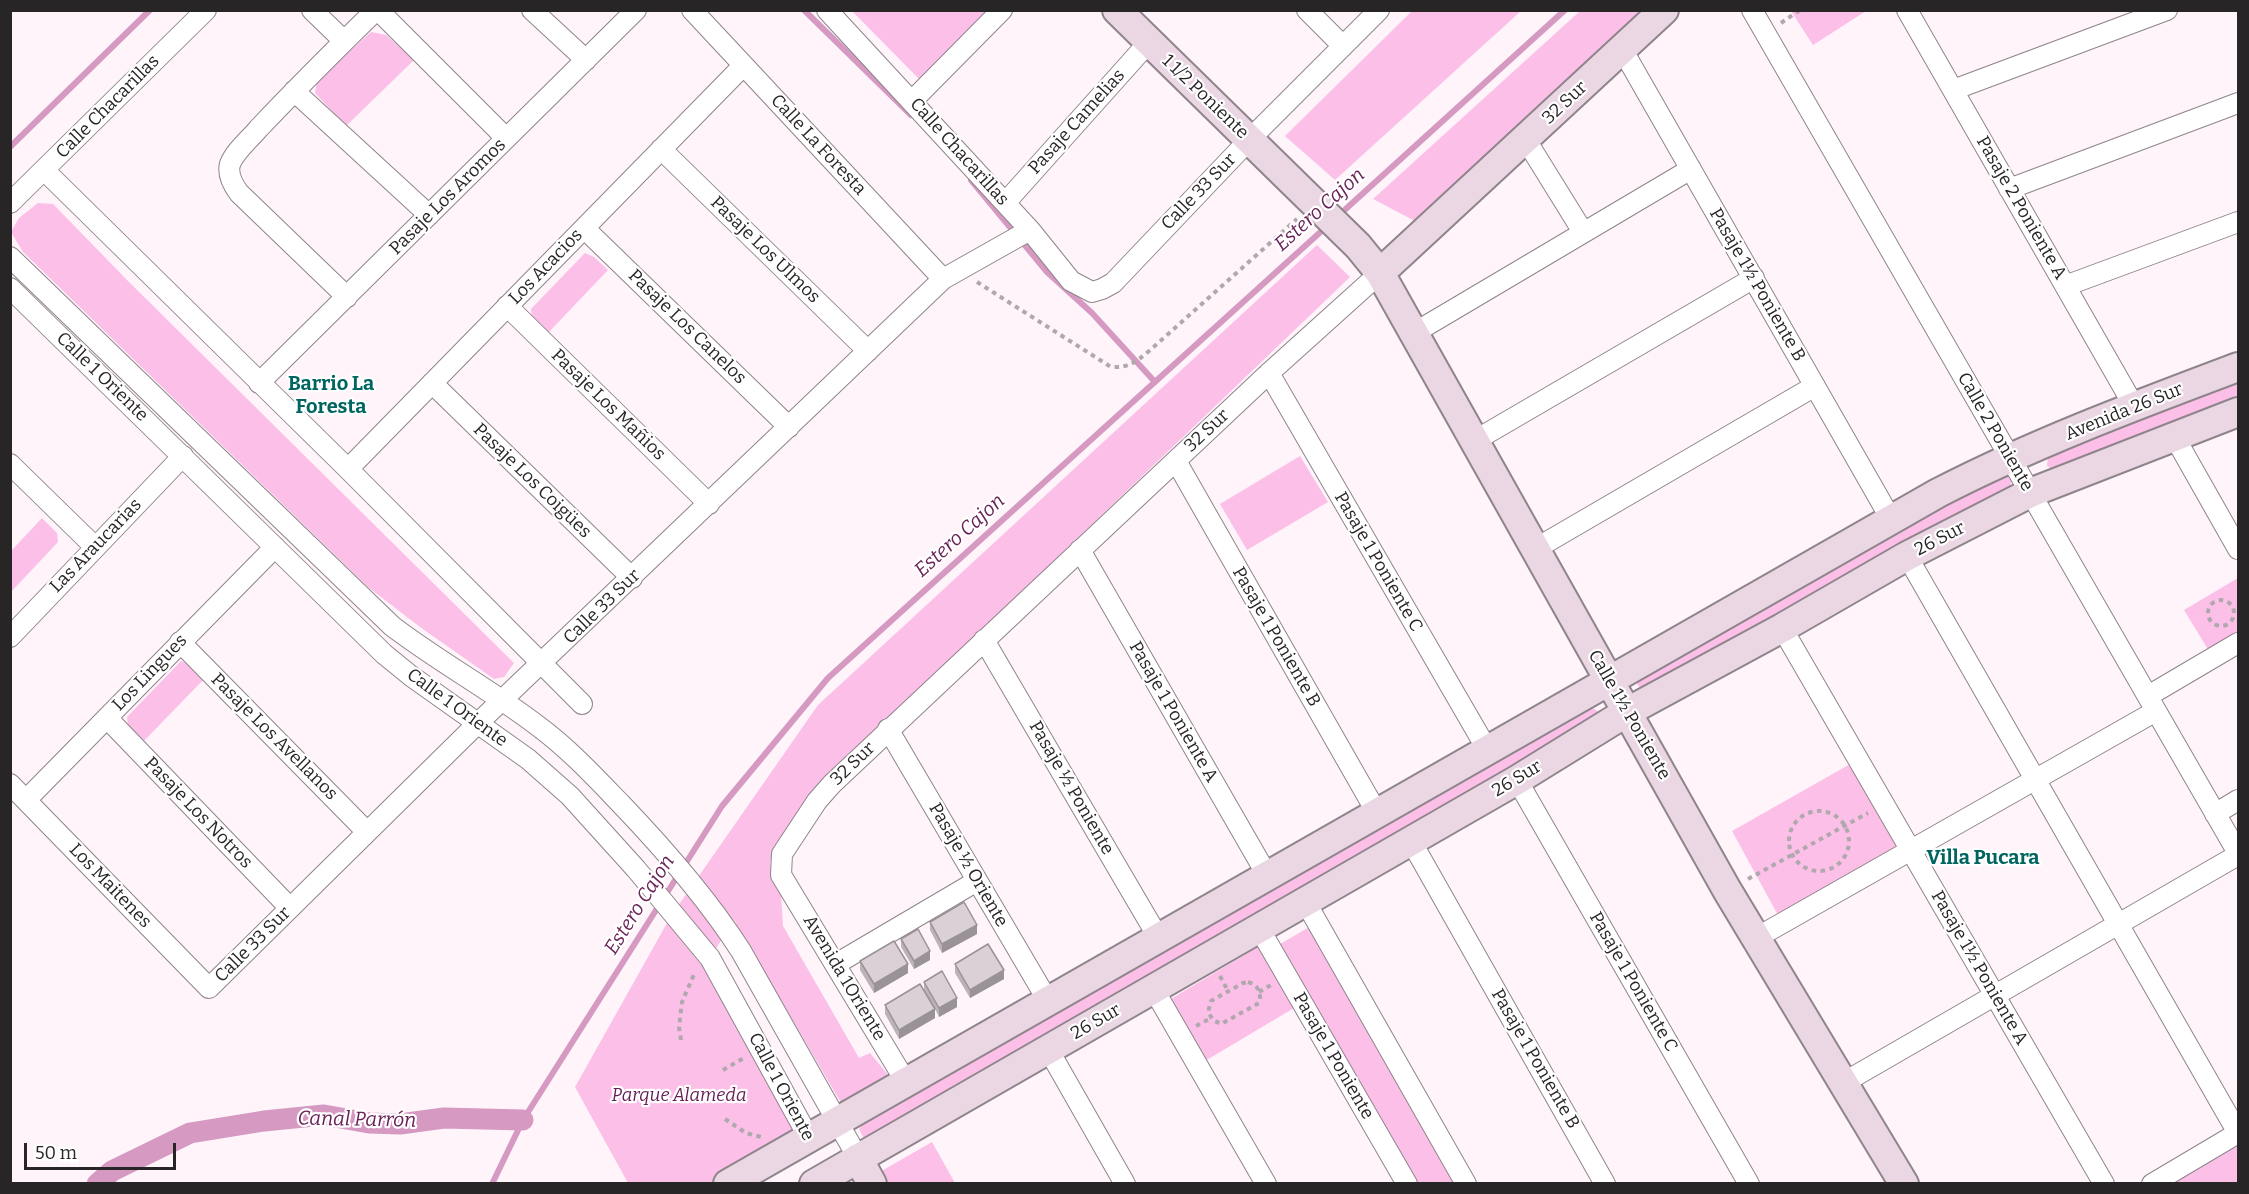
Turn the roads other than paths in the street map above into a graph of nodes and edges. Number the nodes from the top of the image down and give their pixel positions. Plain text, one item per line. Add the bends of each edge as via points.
1 (206, 10) edge
2 (312, 10) edge
3 (377, 10) edge
4 (532, 10) edge
5 (636, 10) edge
6 (692, 10) edge
7 (1002, 10) edge
8 (1117, 10) edge
9 (1307, 10) edge
10 (1379, 10) edge
11 (1664, 10) edge
12 (1752, 10) edge
13 (1907, 10) edge
14 (2167, 10) edge
15 (828, 11) edge
16 (344, 41) junction
17 (1149, 42) junction
18 (1344, 46) junction
19 (1622, 49) junction
20 (586, 60) junction
21 (743, 66) junction
22 (1953, 90) junction
23 (294, 91) junction
24 (912, 101) junction
25 (2238, 103) edge
26 (506, 138) junction
27 (1249, 140) junction
28 (1526, 140) junction
29 (661, 149) junction
30 (1691, 169) junction
31 (44, 170) junction
32 (2009, 189) junction
33 (10, 203) edge
34 (1005, 203) junction
35 (429, 215) junction
36 (2238, 222) edge
37 (584, 228) junction
38 (1030, 230) junction
39 (1583, 232) junction
40 (1358, 246) joint
41 (10, 257) edge
42 (1380, 273) junction
43 (951, 275) junction
44 (1754, 278) junction
45 (2065, 286) junction
46 (10, 288) edge
47 (1092, 292) joint
48 (347, 297) junction
49 (507, 306) junction
50 (1414, 333) junction
51 (868, 351) junction
52 (2238, 368) edge
53 (1269, 373) junction
54 (259, 383) junction
55 (432, 383) junction
56 (1815, 386) junction
57 (2134, 406) junction
58 (2238, 412) edge
59 (789, 427) junction
60 (2174, 436) junction
61 (1474, 441) junction
62 (183, 456) junction
63 (2009, 458) junction
64 (1176, 460) junction
65 (10, 464) edge
66 (348, 469) junction
67 (2030, 493) junction
68 (709, 504) junction
69 (1892, 520) junction
70 (95, 547) junction
71 (275, 547) junction
72 (1535, 549) junction
73 (2238, 549) edge
74 (1080, 550) junction
75 (1907, 556) junction
76 (632, 578) junction
77 (1782, 628) junction
78 (12, 631) edge
79 (984, 640) junction
80 (180, 642) junction
81 (2238, 643) edge
82 (542, 664) junction
83 (1609, 681) junction
84 (502, 701) junction
85 (2152, 703) junction
86 (582, 704) dead end
87 (1627, 712) junction
88 (106, 718) junction
89 (477, 724) junction
90 (888, 729) junction
91 (1488, 751) junction
92 (1517, 780) junction
93 (2035, 780) junction
94 (10, 784) edge
95 (26, 800) junction
96 (2238, 800) edge
97 (1377, 813) junction
98 (2215, 813) junction
99 (367, 832) junction
100 (1411, 841) junction
101 (1911, 851) junction
102 (2238, 854) edge
103 (781, 874) joint
104 (1267, 875) junction
105 (978, 881) junction
106 (1305, 901) junction
107 (290, 909) junction
108 (2119, 925) junction
109 (1259, 928) junction
110 (1158, 938) junction
111 (1756, 938) junction
112 (836, 964) junction
113 (209, 988) joint
114 (1154, 988) junction
115 (1995, 996) junction
116 (1048, 1001) junction
117 (1048, 1049) junction
118 (906, 1082) junction
119 (1843, 1083) junction
120 (838, 1122) junction
121 (2238, 1133) edge
122 (809, 1138) junction
123 (858, 1158) junction
124 (825, 1181) edge
125 (728, 1184) edge
126 (872, 1184) edge
127 (1125, 1184) edge
128 (1266, 1184) edge
129 (1407, 1184) edge
130 (1466, 1184) edge
131 (1605, 1184) edge
132 (1749, 1184) edge
133 (1904, 1184) edge
134 (2104, 1184) edge
135 (2152, 1184) edge

1 - 31 street, Calle Chacarillas
2 - 16 street
3 - 16 street
3 - 26 street
4 - 20 street
5 - 20 street, Pasaje Los Aromos
6 - 21 street, Calle La Foresta
7 - 24 street
8 - 17 street, 1 1/2 Poniente
9 - 18 street
10 - 18 street, Calle 33 Sur
11 - 19 street, 32 Sur
12 - 63 street, Calle 2 Poniente
13 - 22 street, Pasaje 2 Poniente A
14 - 22 street
15 - 24 street, Calle Chacarillas
16 - 23 street
17 - 27 street, 1 1/2 Poniente
17 - 34 street, Pasaje Camelias
18 - 27 street, Calle 33 Sur
19 - 28 street, 32 Sur
19 - 30 street, Pasaje 1½ Poniente B
20 - 26 street, Pasaje Los Aromos
21 - 29 street, Los Acacios
21 - 43 street, Calle La Foresta
22 - 32 street, Pasaje 2 Poniente A
23 - 35 street
23 - 48 street via 238,152 230,164 232,184
24 - 34 street, Calle Chacarillas
25 - 32 street
26 - 35 street, Pasaje Los Aromos
27 - 40 street, 1 1/2 Poniente
27 - 47 street, Calle 33 Sur via 1113,283
28 - 39 street
28 - 42 street, 32 Sur
29 - 37 street, Los Acacios
29 - 51 street, Pasaje Los Ulmos
30 - 39 street
30 - 44 street, Pasaje 1½ Poniente B
31 - 33 street, Calle Chacarillas
31 - 54 street
32 - 45 street, Pasaje 2 Poniente A
34 - 38 street, Calle Chacarillas
35 - 48 street, Pasaje Los Aromos
36 - 45 street
37 - 49 street, Los Acacios
37 - 59 street, Pasaje Los Canelos
38 - 43 street, Calle 33 Sur
38 - 47 street, Calle Chacarillas via 1071,281
39 - 50 street
40 - 42 street, Calle 1½ Poniente
41 - 84 street, Calle 1 Oriente via 392,626
42 - 50 street, Calle 1½ Poniente
42 - 53 street, 32 Sur
43 - 51 street, Calle 33 Sur
44 - 56 street, Pasaje 1½ Poniente B
44 - 61 street
45 - 57 street, Pasaje 2 Poniente A
46 - 62 street, Calle 1 Oriente
48 - 54 street, Pasaje Los Aromos
49 - 55 street, Los Acacios
49 - 68 street, Pasaje Los Mañios
50 - 61 street, Calle 1½ Poniente
51 - 59 street, Calle 33 Sur
52 - 57 street, Avenida 26 Sur
53 - 64 street, 32 Sur
53 - 91 street, Pasaje 1 Poniente C
54 - 66 street
55 - 66 street, Los Acacios
55 - 76 street, Pasaje Los Coigües
56 - 69 street, Pasaje 1½ Poniente B
56 - 72 street
57 - 63 street, Avenida 26 Sur
58 - 60 street, 26 Sur
59 - 68 street, Calle 33 Sur
60 - 67 street, 26 Sur
60 - 73 street
61 - 72 street, Calle 1½ Poniente
62 - 70 street, Las Araucarias
62 - 71 street, Calle 1 Oriente
63 - 67 street, Calle 2 Poniente
63 - 69 street
64 - 74 street, 32 Sur
64 - 97 street, Pasaje 1 Poniente B
65 - 70 street
66 - 82 street
67 - 75 street, 26 Sur
67 - 85 street, Calle 2 Poniente
68 - 76 street, Calle 33 Sur
69 - 83 street
70 - 78 street, Las Araucarias
71 - 80 street, Los Lingues
71 - 89 street, Calle 1 Oriente via 384,654
72 - 83 street, Calle 1½ Poniente
74 - 79 street, 32 Sur
74 - 104 street, Pasaje 1 Poniente A
75 - 77 street, 26 Sur
75 - 93 street
76 - 82 street, Calle 33 Sur
77 - 87 street, 26 Sur
77 - 101 street, Pasaje 1½ Poniente A
79 - 90 street, 32 Sur
79 - 110 street, Pasaje ½ Poniente
80 - 88 street, Los Lingues
80 - 99 street, Pasaje Los Avellanos
81 - 85 street
82 - 84 street, Calle 33 Sur
82 - 86 street
83 - 87 street, Calle 1½ Poniente
83 - 91 street
84 - 89 street, Calle 33 Sur
84 - 120 street, Calle 1 Oriente via 570,751 655,840 706,901 741,951
85 - 93 street
85 - 98 street, Calle 2 Poniente
87 - 92 street, 26 Sur
87 - 111 street, Calle 1½ Poniente
88 - 95 street, Los Lingues
88 - 107 street, Pasaje Los Notros
89 - 99 street, Calle 33 Sur
89 - 122 street, Calle 1 Oriente via 528,759 570,796 710,958
90 - 103 street, 32 Sur via 817,801 782,854
90 - 105 street, Pasaje ½ Oriente
91 - 97 street
92 - 100 street, 26 Sur
92 - 132 street, Pasaje 1 Poniente C
93 - 101 street
93 - 108 street
94 - 95 street, Los Maitenes
95 - 113 street, Los Maitenes
96 - 98 street
97 - 104 street
98 - 102 street, Calle 2 Poniente
99 - 107 street, Calle 33 Sur
100 - 106 street, 26 Sur
100 - 131 street, Pasaje 1 Poniente B
101 - 111 street
101 - 115 street, Pasaje 1½ Poniente A
102 - 108 street
103 - 112 street, Avenida 1Oriente
104 - 110 street
105 - 112 street
105 - 116 street, Pasaje ½ Oriente
106 - 109 street, 26 Sur
106 - 130 street
107 - 113 street, Calle 33 Sur
108 - 115 street
108 - 121 street
109 - 114 street, 26 Sur
109 - 129 street, Pasaje 1 Poniente
110 - 116 street
111 - 119 street, Calle 1½ Poniente
112 - 118 street, Avenida 1Oriente
114 - 117 street, 26 Sur
114 - 128 street
115 - 119 street
115 - 134 street, Pasaje 1½ Poniente A
116 - 118 street
117 - 123 street, 26 Sur
117 - 127 street
118 - 120 street
119 - 133 street, Calle 1½ Poniente
120 - 122 street
120 - 123 street, Calle 1 Oriente
121 - 135 street
122 - 124 street, Calle 1 Oriente
122 - 125 street
123 - 124 street, 26 Sur
123 - 126 street

